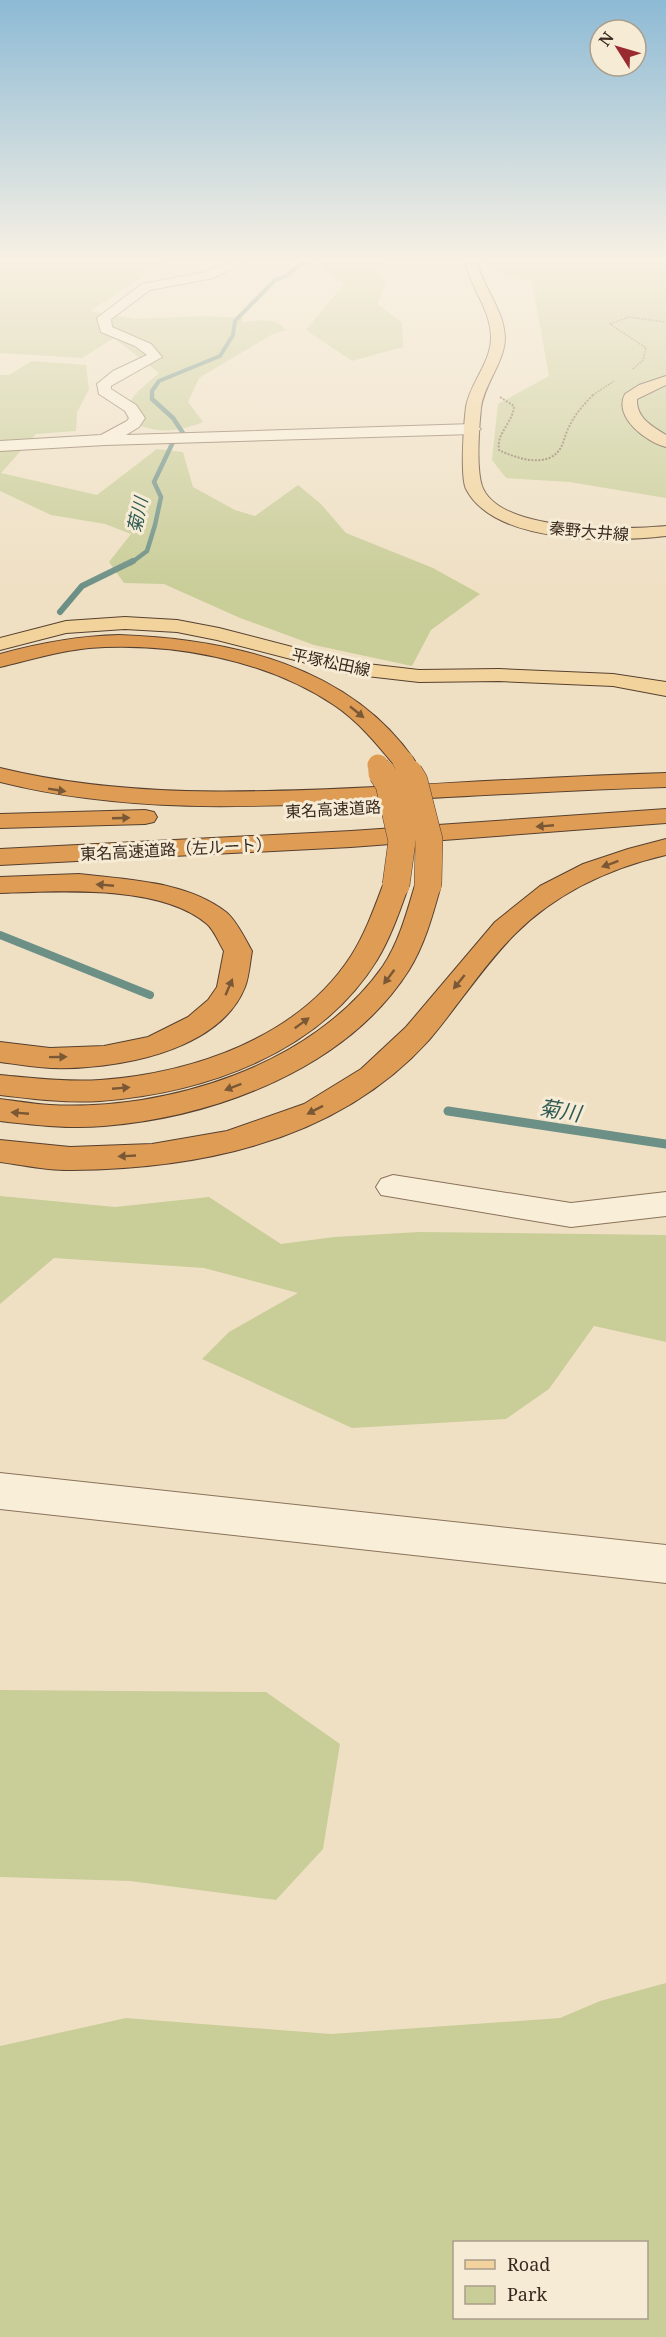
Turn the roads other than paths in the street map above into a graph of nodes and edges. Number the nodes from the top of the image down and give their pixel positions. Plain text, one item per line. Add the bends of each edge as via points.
1 (125, 371) edge
2 (485, 371) edge
3 (666, 381) edge
4 (473, 429) junction
5 (105, 440) junction
6 (666, 442) edge
7 (0, 446) edge
8 (666, 531) edge
9 (0, 644) edge
10 (0, 661) edge
11 (0, 675) edge
12 (666, 689) edge
13 (0, 776) edge
14 (666, 782) edge
15 (666, 816) edge
16 (0, 821) edge
17 (351, 839) junction
18 (666, 846) edge
19 (0, 848) edge
20 (0, 857) edge
21 (0, 885) edge
22 (0, 1052) edge
23 (0, 1085) edge
24 (0, 1110) edge
25 (0, 1151) edge
26 (393, 1187) dead end
27 (666, 1204) edge
28 (0, 1491) edge
29 (666, 1564) edge

1 - 5 street via 104,384 104,390 131,408 137,418
2 - 4 main road, 秦野大井線 via 477,391
3 - 6 main road via 630,397 628,407 633,418
4 - 5 street
4 - 8 main road, 秦野大井線 via 474,488 498,510 544,528 575,533
5 - 7 street
9 - 12 main road, 平塚松田線 via 66,627 125,623 177,626 349,668 419,676 613,680
10 -> 24 highway, bridge via 46,648 92,642 157,643 216,651 317,686 343,701 385,738 403,761 414,781 429,840 428,885 417,926 395,970 348,1023 311,1050 266,1074 210,1095 152,1109 92,1116
23 -> 11 highway, bridge via 84,1091 141,1086 200,1074 285,1035 319,1010 362,960 396,885 402,841 389,784 363,742 324,708 261,676 207,661 151,652 94,651 54,657
13 -> 14 highway via 86,795 204,800
16 -> 14 highway, 東名高速道路 via 347,809
15 -> 17 highway, 東名高速道路
17 - 19 highway
17 - 20 highway, 東名高速道路（左ルート）
18 -> 25 highway via 592,870 549,892 504,928 417,1034 372,1076 315,1112 231,1142 152,1155 70,1159
22 -> 21 highway via 50,1058 104,1056 156,1045 198,1024 219,1006 231,987 238,951 218,919 162,892 79,882
26 - 27 street via 571,1215
28 - 29 street

